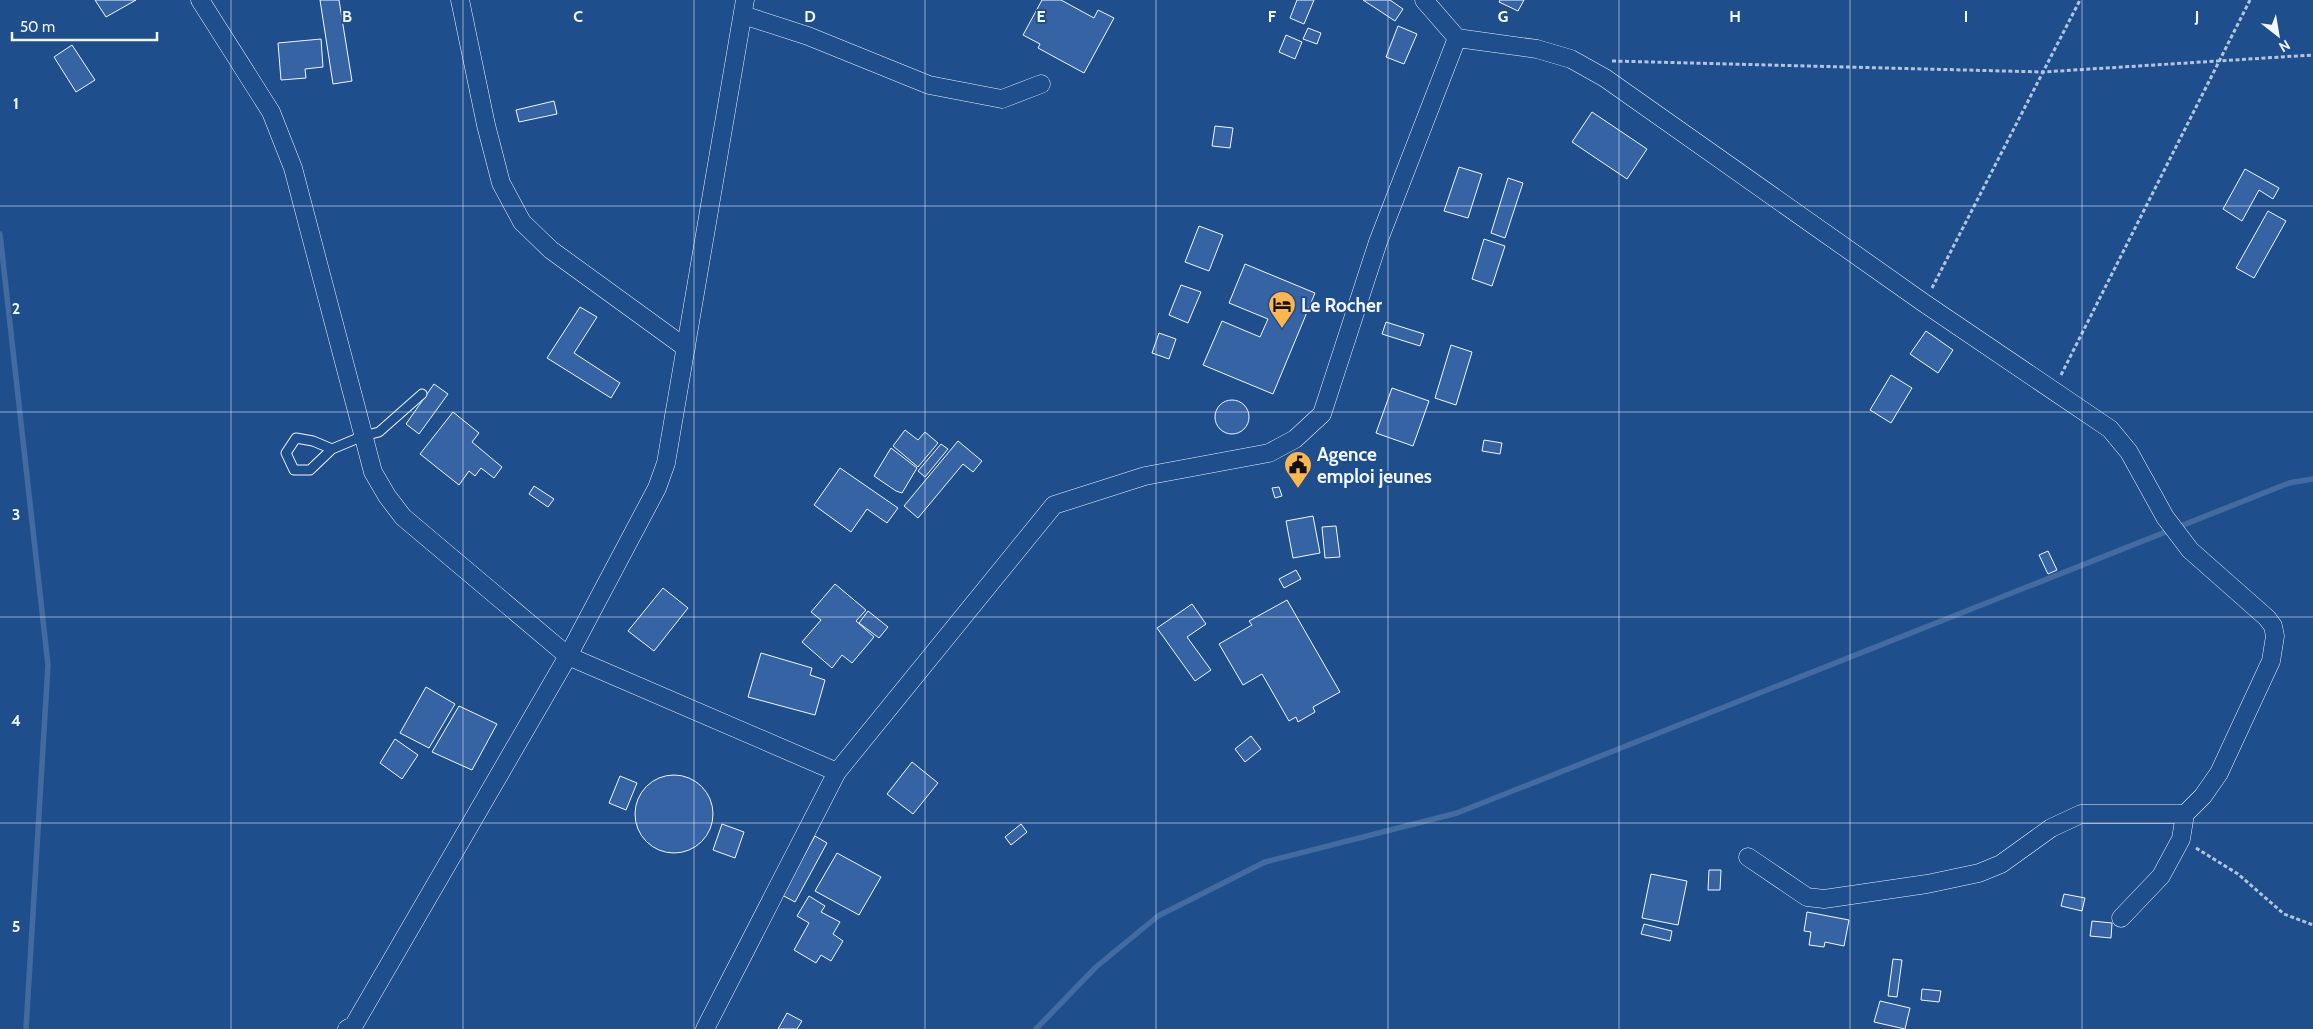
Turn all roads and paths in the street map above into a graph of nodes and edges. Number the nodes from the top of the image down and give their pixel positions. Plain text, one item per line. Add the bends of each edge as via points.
1 (200, 0) edge
2 (460, 0) edge
3 (1424, 0) edge
4 (2080, 0) edge
5 (2250, 0) edge
6 (744, 8) edge
7 (1457, 38) junction
8 (2313, 55) edge
9 (1610, 60) dead end
10 (2220, 61) junction
11 (2043, 72) junction
12 (1041, 84) dead end
13 (1924, 304) junction
14 (686, 348) junction
15 (2053, 391) junction
16 (422, 394) dead end
17 (363, 436) junction
18 (332, 449) junction
19 (568, 656) junction
20 (838, 772) junction
21 (2185, 814) junction
22 (2181, 839) junction
23 (1748, 857) dead end
24 (2121, 918) dead end
25 (2313, 925) edge
26 (354, 1028) edge
27 (705, 1029) edge

1 - 17 street via 271,112 283,138
2 - 14 street via 501,183 522,222 551,250
3 - 7 street
4 - 11 path
5 - 10 path
6 - 12 street via 929,85 1002,99
6 - 14 street
7 - 13 street via 1537,49 1571,60 1605,78
7 - 20 street via 1378,242 1322,414 1295,439 1269,453 1145,476 1054,505
8 - 10 path
9 - 11 path
10 - 11 path
10 - 15 path
11 - 13 path
13 - 15 street
14 - 19 street via 666,463 657,488
15 - 21 street via 2110,430 2129,452 2165,518 2190,550 2273,626 2275,636 2271,661 2219,773
16 - 17 lane via 379,432
17 - 18 lane
17 - 19 street via 373,472 403,517
18 - 18 lane via 310,470 294,470 286,453 296,438
19 - 20 street
19 - 26 street
20 - 27 street
21 - 22 street
21 - 23 street via 2081,814 2051,828 2001,864 1979,873 1824,899 1806,897
22 - 24 street via 2161,876
22 - 25 path via 2238,874 2284,914

